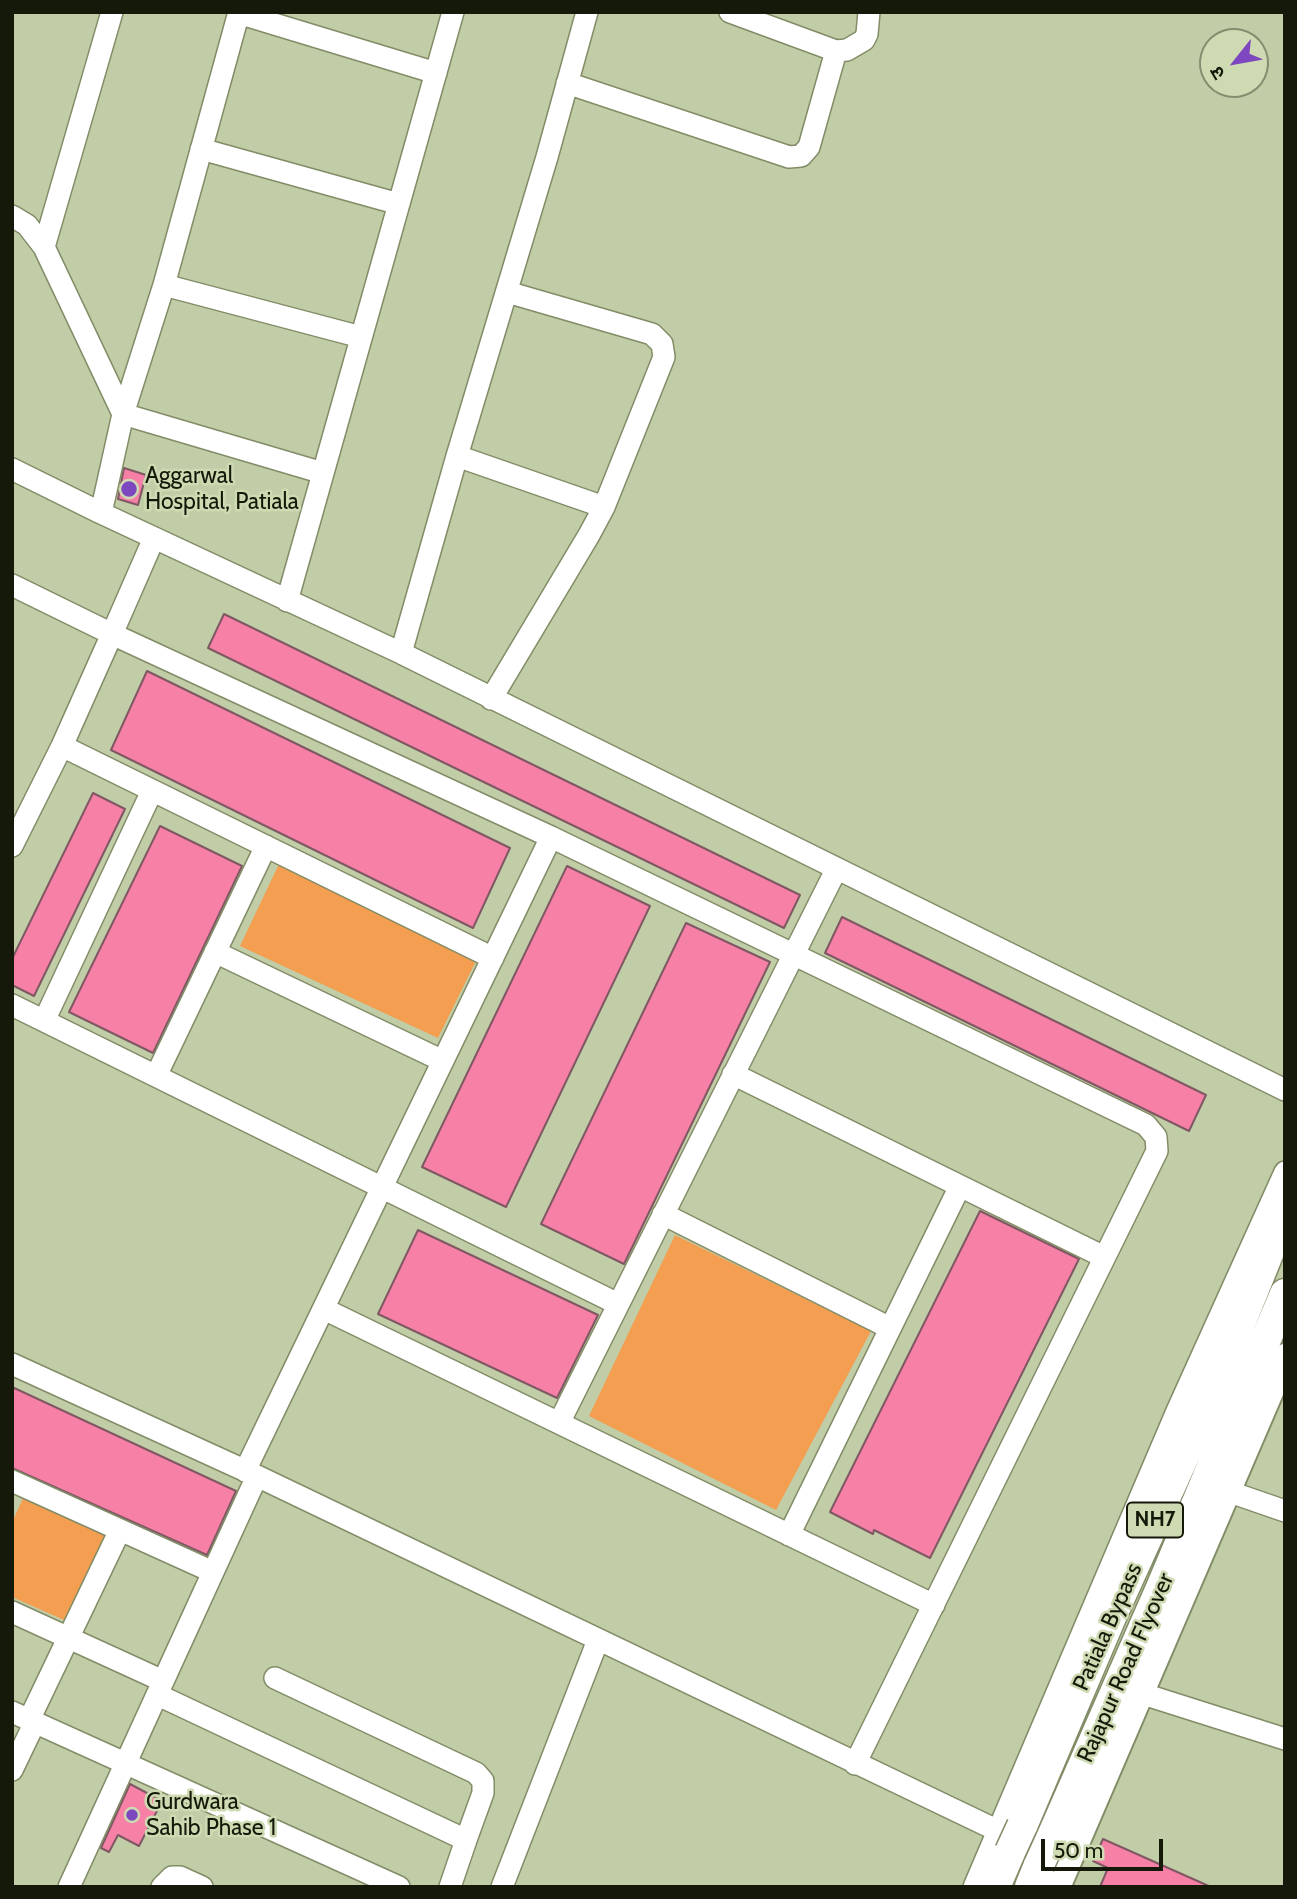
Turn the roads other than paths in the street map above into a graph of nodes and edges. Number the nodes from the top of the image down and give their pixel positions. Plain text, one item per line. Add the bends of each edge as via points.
1 (112, 12) edge
2 (453, 12) edge
3 (587, 12) edge
4 (730, 12) edge
5 (869, 12) edge
6 (238, 13) edge
7 (836, 51) junction
8 (436, 72) junction
9 (567, 83) junction
10 (201, 149) junction
11 (399, 204) junction
12 (12, 216) edge
13 (44, 247) junction
14 (164, 285) junction
15 (507, 292) junction
16 (361, 337) junction
17 (123, 414) junction
18 (457, 456) junction
19 (12, 469) edge
20 (323, 473) junction
21 (604, 507) junction
22 (101, 513) junction
23 (154, 538) junction
24 (12, 585) edge
25 (287, 601) junction
26 (112, 634) junction
27 (401, 653) junction
28 (491, 699) junction
29 (62, 746) junction
30 (152, 791) junction
31 (551, 837) junction
32 (12, 846) edge
33 (265, 846) junction
34 (836, 870) junction
35 (215, 952) junction
36 (792, 955) junction
37 (493, 958) junction
38 (12, 1005) edge
39 (44, 1021) junction
40 (443, 1061) junction
41 (733, 1073) junction
42 (156, 1076) junction
43 (1285, 1090) edge
44 (1285, 1172) edge
45 (383, 1186) junction
46 (960, 1186) junction
47 (1285, 1212) edge
48 (663, 1214) junction
49 (1104, 1257) junction
50 (1285, 1294) edge
51 (618, 1304) junction
52 (324, 1309) junction
53 (890, 1328) junction
54 (1285, 1357) edge
55 (12, 1364) edge
56 (559, 1423) junction
57 (251, 1473) junction
58 (15, 1489) edge
59 (1227, 1491) junction
60 (1285, 1511) edge
61 (120, 1530) junction
62 (789, 1535) junction
63 (213, 1572) junction
64 (934, 1605) junction
65 (12, 1612) edge
66 (68, 1638) junction
67 (598, 1640) junction
68 (275, 1678) dead end
69 (160, 1688) junction
70 (1140, 1693) junction
71 (25, 1718) edge
72 (1285, 1739) edge
73 (126, 1763) junction
74 (855, 1764) junction
75 (12, 1770) edge
76 (1010, 1837) junction
77 (466, 1840) junction
78 (1049, 1869) edge
79 (69, 1887) edge
80 (162, 1887) edge
81 (202, 1887) edge
82 (399, 1887) edge
83 (450, 1887) edge
84 (502, 1887) edge
85 (974, 1887) edge
86 (995, 1887) edge

1 - 13 street
2 - 8 street
3 - 9 street
4 - 7 street
5 - 7 street via 864,40
6 - 8 street
6 - 10 street
7 - 9 street via 809,147 801,156 789,157
8 - 11 street
9 - 15 street
10 - 11 street
10 - 14 street
11 - 16 street
12 - 13 street via 27,225
13 - 17 street
14 - 16 street
14 - 17 street
15 - 18 street
15 - 21 street via 652,334 662,344 664,357
16 - 20 street
17 - 20 street
17 - 22 street
18 - 21 street
18 - 27 street
19 - 22 street
20 - 25 street
21 - 28 street
22 - 23 street
23 - 25 street
23 - 26 street
24 - 26 street
25 - 27 street
26 - 29 street
26 - 31 street
27 - 28 street
28 - 34 street
29 - 30 street
29 - 32 street
30 - 33 street
30 - 39 street
31 - 36 street
31 - 37 street
33 - 35 street
33 - 37 street
34 - 36 street
34 - 43 street
35 - 40 street
35 - 42 street
36 - 41 street
36 - 49 street via 1146,1125 1156,1137 1157,1151
37 - 40 street
38 - 39 street
39 - 42 street
40 - 45 street
41 - 46 street
41 - 48 street
42 - 45 street
44 - 76 street via 1177,1410
45 - 51 street
45 - 52 street
46 - 49 street
46 - 53 street
47 - 76 highway, Patiala Bypass / NH7 via 1208,1403
48 - 51 street
48 - 53 street
49 - 64 street
50 - 78 highway, Rajapur Road Flyover / NH7
51 - 56 street
52 - 56 street
52 - 57 street
53 - 62 street
54 - 59 main road
55 - 57 street
56 - 62 street
57 - 63 street
57 - 67 street
58 - 61 street
59 - 60 street
59 - 70 main road
61 - 63 street
61 - 66 street
62 - 64 street
63 - 69 street
64 - 74 street
65 - 66 street
66 - 69 street
66 - 71 street
67 - 74 street
67 - 84 street
68 - 77 street via 476,1773 483,1793
69 - 73 street
69 - 77 street
70 - 72 street
70 - 78 main road
71 - 73 street
71 - 75 street
73 - 79 street
73 - 82 street
74 - 76 street
76 - 78 street
76 - 85 street
76 - 86 highway, Patiala Bypass / NH7
77 - 83 street
80 - 81 street via 172,1877

